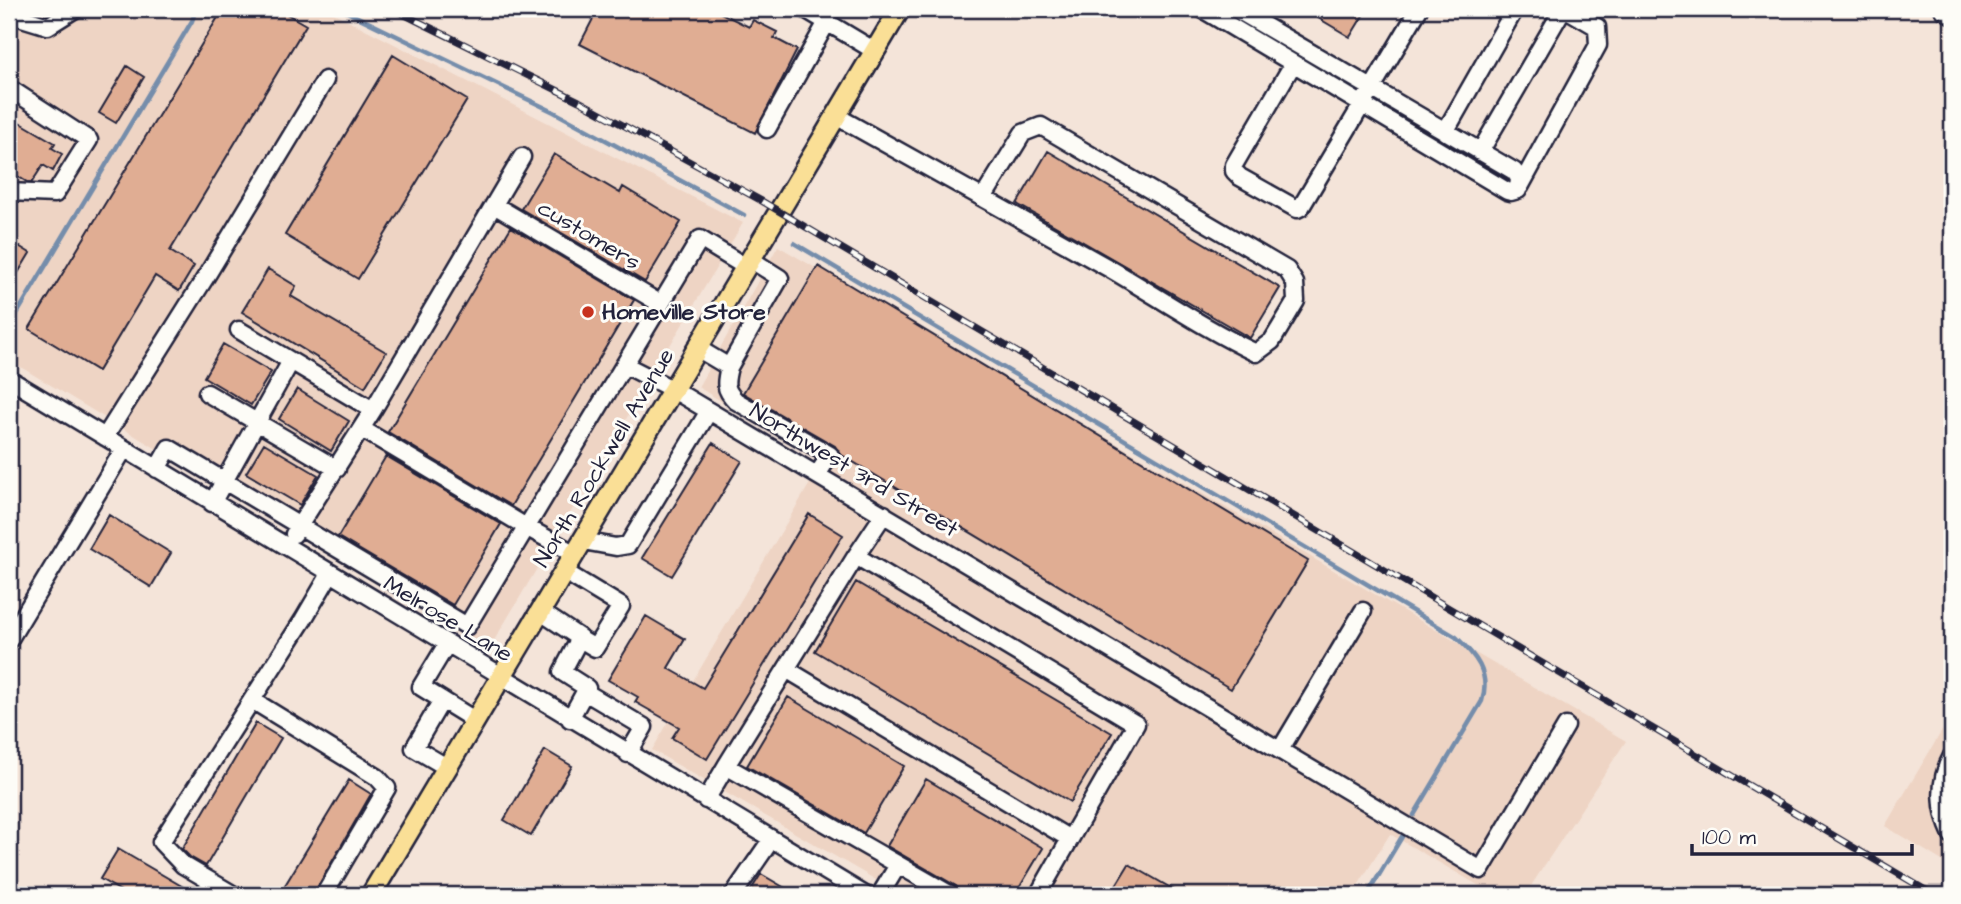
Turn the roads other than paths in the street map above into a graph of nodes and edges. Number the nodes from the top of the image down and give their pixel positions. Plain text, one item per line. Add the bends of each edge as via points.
1 (75, 9) edge
2 (805, 9) edge
3 (900, 9) edge
4 (1202, 9) edge
5 (1236, 9) edge
6 (1419, 9) edge
7 (1515, 9) edge
8 (1565, 9) edge
9 (1943, 9) edge
10 (9, 14) edge
11 (1226, 15) edge
12 (1952, 15) edge
13 (827, 22) junction
14 (875, 51) junction
15 (1293, 64) junction
16 (325, 80) dead end
17 (9, 88) edge
18 (1371, 88) junction
19 (1362, 103) junction
20 (836, 116) junction
21 (767, 129) dead end
22 (1445, 132) junction
23 (1480, 152) junction
24 (522, 157) dead end
25 (1520, 187) junction
26 (9, 192) edge
27 (983, 198) junction
28 (494, 205) junction
29 (748, 263) junction
30 (661, 304) junction
31 (239, 330) dead end
32 (697, 348) junction
33 (291, 361) junction
34 (625, 365) junction
35 (729, 367) junction
36 (9, 379) edge
37 (672, 389) junction
38 (207, 393) dead end
39 (373, 410) junction
40 (709, 411) junction
41 (257, 422) junction
42 (362, 429) junction
43 (104, 437) junction
44 (124, 449) junction
45 (337, 469) junction
46 (158, 470) junction
47 (817, 475) junction
48 (225, 480) junction
49 (212, 503) junction
50 (884, 514) junction
51 (300, 528) junction
52 (528, 528) junction
53 (283, 545) junction
54 (580, 547) junction
55 (856, 556) junction
56 (565, 572) junction
57 (330, 574) junction
58 (418, 596) junction
59 (1363, 611) dead end
60 (541, 612) junction
61 (404, 618) junction
62 (467, 626) junction
63 (580, 639) junction
64 (9, 640) edge
65 (452, 647) junction
66 (786, 669) junction
67 (502, 678) junction
68 (585, 692) junction
69 (252, 700) junction
70 (442, 700) junction
71 (570, 719) junction
72 (476, 721) junction
73 (1566, 726) dead end
74 (1280, 750) junction
75 (628, 754) junction
76 (1952, 756) edge
77 (726, 766) junction
78 (448, 768) junction
79 (706, 800) junction
80 (1952, 835) edge
81 (1070, 839) junction
82 (772, 840) junction
83 (898, 864) junction
84 (234, 895) edge
85 (324, 895) edge
86 (371, 895) edge
87 (733, 895) edge
88 (865, 895) edge
89 (880, 895) edge
90 (951, 895) edge
91 (1038, 895) edge

1 - 10 street via 48,26
2 - 13 street
3 - 14 main road, North Rockwell Avenue
4 - 11 street
5 - 18 street
6 - 18 street
7 - 22 street
8 - 23 street
8 - 25 street via 1597,27 1598,45
9 - 12 street
11 - 15 street
13 - 14 street
13 - 21 street
14 - 20 main road, North Rockwell Avenue
15 - 19 street
15 - 19 street via 1234,165 1240,177 1291,208 1301,207
16 - 43 street
17 - 26 street via 89,140 55,194
18 - 19 street
18 - 22 street
19 - 25 street via 1507,191
20 - 27 street
20 - 29 main road, North Rockwell Avenue
22 - 23 street
23 - 25 street via 1514,172
24 - 28 street
27 - 27 street via 1256,353 1272,341 1296,301 1295,283 1287,270 1041,126 1023,133
28 - 30 street, customers
28 - 39 street
29 - 30 street via 700,239
29 - 32 main road, North Rockwell Avenue
29 - 35 street via 780,278
30 - 34 street
31 - 33 street
32 - 35 street
32 - 37 main road, North Rockwell Avenue
33 - 39 street
33 - 41 street
34 - 37 street, Northwest 3rd Street
34 - 52 street
35 - 47 street via 725,384 736,401 830,455
36 - 43 street, Melrose Lane
37 - 40 street, Northwest 3rd Street
37 - 54 main road, North Rockwell Avenue
38 - 41 street
39 - 42 street
40 - 47 street, Northwest 3rd Street
40 - 54 street via 628,545
41 - 45 street
41 - 48 street
42 - 45 street
42 - 52 street
43 - 44 street, Melrose Lane
44 - 46 street, Melrose Lane
44 - 64 street
45 - 51 street
46 - 48 street via 169,448
46 - 49 street, Melrose Lane
47 - 50 street, Northwest 3rd Street
48 - 49 street
48 - 51 street
49 - 53 street, Melrose Lane
50 - 55 street
50 - 74 street, Northwest 3rd Street
51 - 53 street
51 - 58 street
52 - 54 street
52 - 62 street
53 - 57 street, Melrose Lane
54 - 56 main road, North Rockwell Avenue
55 - 66 street
55 - 81 street via 1136,724
56 - 60 main road, North Rockwell Avenue
56 - 63 street via 621,606 595,648
57 - 61 street, Melrose Lane
57 - 69 street
58 - 61 street
58 - 62 street
59 - 74 street
60 - 63 street
60 - 67 main road, North Rockwell Avenue
61 - 65 street, Melrose Lane
62 - 65 street
63 - 68 street via 562,672 587,688
65 - 67 street, Melrose Lane
65 - 70 street via 421,687
66 - 77 street
66 - 81 street
67 - 71 street, Melrose Lane
67 - 72 main road, North Rockwell Avenue
68 - 71 street
68 - 75 street via 644,727
69 - 84 street via 161,842 183,865
69 - 85 street via 377,777 387,788
70 - 72 street
70 - 78 street via 414,748
71 - 75 street, Melrose Lane
72 - 78 main road, North Rockwell Avenue
73 - 74 street, Northwest 3rd Street via 1480,870
75 - 79 street, Melrose Lane
76 - 80 street via 1940,798
77 - 79 street
77 - 83 street
78 - 86 main road, North Rockwell Avenue
79 - 82 street, Melrose Lane
81 - 91 street
82 - 87 street
82 - 88 street, Melrose Lane
83 - 89 street
83 - 90 street

